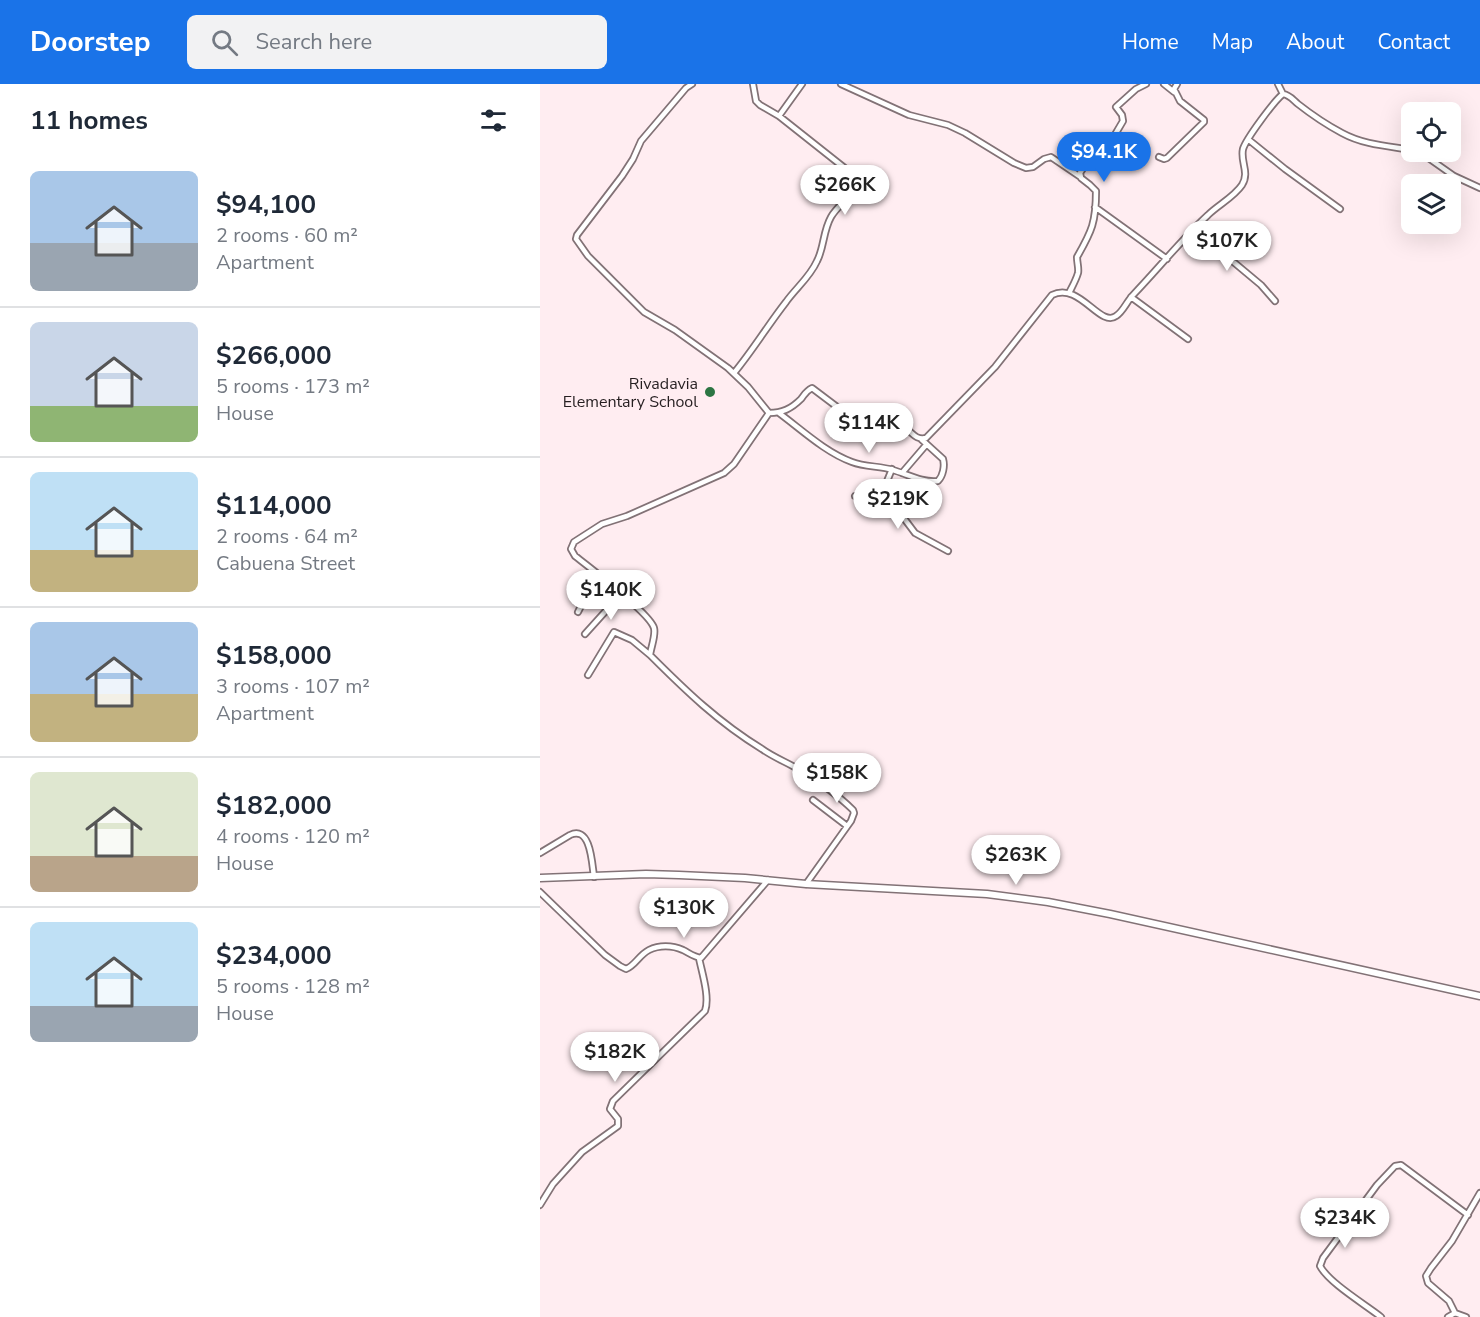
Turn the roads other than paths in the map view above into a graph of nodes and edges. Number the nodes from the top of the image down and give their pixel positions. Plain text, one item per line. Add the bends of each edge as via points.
1 (692, 84) edge
2 (753, 84) edge
3 (802, 84) edge
4 (841, 84) edge
5 (1146, 84) edge
6 (1164, 84) edge
7 (1177, 84) edge
8 (1278, 84) edge
9 (1175, 93) junction
10 (1283, 94) junction
11 (779, 116) junction
12 (1249, 140) junction
13 (1401, 149) edge
14 (1159, 157) dead end
15 (1434, 162) edge
16 (1079, 176) junction
17 (1480, 188) edge
18 (1095, 207) junction
19 (1340, 209) dead end
20 (1194, 229) junction
21 (1167, 259) junction
22 (1068, 293) junction
23 (1131, 297) junction
24 (1275, 301) dead end
25 (1188, 339) dead end
26 (734, 373) junction
27 (769, 413) junction
28 (779, 413) junction
29 (921, 439) junction
30 (926, 445) junction
31 (892, 470) junction
32 (902, 473) junction
33 (855, 496) dead end
34 (878, 503) junction
35 (948, 550) dead end
36 (594, 571) junction
37 (621, 593) junction
38 (578, 612) dead end
39 (585, 634) dead end
40 (650, 655) junction
41 (588, 675) dead end
42 (813, 800) dead end
43 (847, 826) junction
44 (540, 853) edge
45 (594, 877) junction
46 (540, 878) edge
47 (768, 880) junction
48 (806, 884) junction
49 (540, 892) edge
50 (699, 958) junction
51 (1480, 996) edge
52 (1480, 1194) edge
53 (540, 1205) edge
54 (1468, 1215) junction
55 (1455, 1313) junction
56 (1381, 1317) edge
57 (1448, 1317) edge
58 (1466, 1317) edge

1 - 26 street via 641,141 622,176 576,239 644,312
2 - 11 street via 756,101
3 - 11 street
4 - 16 street via 909,114 948,125 1026,168 1051,157
5 - 16 street via 1116,107 1123,121 1113,138 1099,143
6 - 9 street
7 - 9 street
8 - 10 street
9 - 14 street via 1204,122 1167,158
10 - 12 street
10 - 13 street via 1345,135
11 - 26 street via 856,177 859,185 831,217 818,261
12 - 19 street
12 - 20 street via 1243,148 1243,184
15 - 17 street
16 - 18 street via 1096,191
18 - 21 street
18 - 22 street via 1091,233 1077,257 1077,275
20 - 21 street
20 - 24 street
21 - 23 street
22 - 23 street via 1110,318
22 - 29 street via 1052,295 995,367
23 - 25 street
26 - 27 street
27 - 28 street
27 - 36 street via 734,465 724,473 602,524 576,540 571,549 575,556
28 - 29 street via 812,388 861,425 875,429 901,426
28 - 31 street via 848,460
29 - 30 street
30 - 32 street
30 - 32 street via 944,459 938,481
31 - 32 street
31 - 34 street
33 - 34 street
34 - 35 street via 896,511 915,532
36 - 37 street
36 - 38 street via 580,591 582,606
37 - 39 street
37 - 40 street via 654,627
40 - 41 street via 614,632
40 - 43 street via 713,716 762,750 801,770 851,808 854,813
42 - 43 street
43 - 48 street
44 - 45 street via 579,833 588,843
45 - 46 street
45 - 47 street via 679,874
47 - 48 street
47 - 50 street
48 - 51 street via 987,894 1048,902
49 - 50 street via 623,968 629,968 644,953 658,947 674,947
50 - 53 street via 705,1011 613,1101 610,1109 618,1126 582,1152
52 - 54 street
54 - 55 street via 1426,1276
54 - 56 street via 1401,1165 1395,1166 1377,1185 1320,1266
55 - 57 street
55 - 58 street

